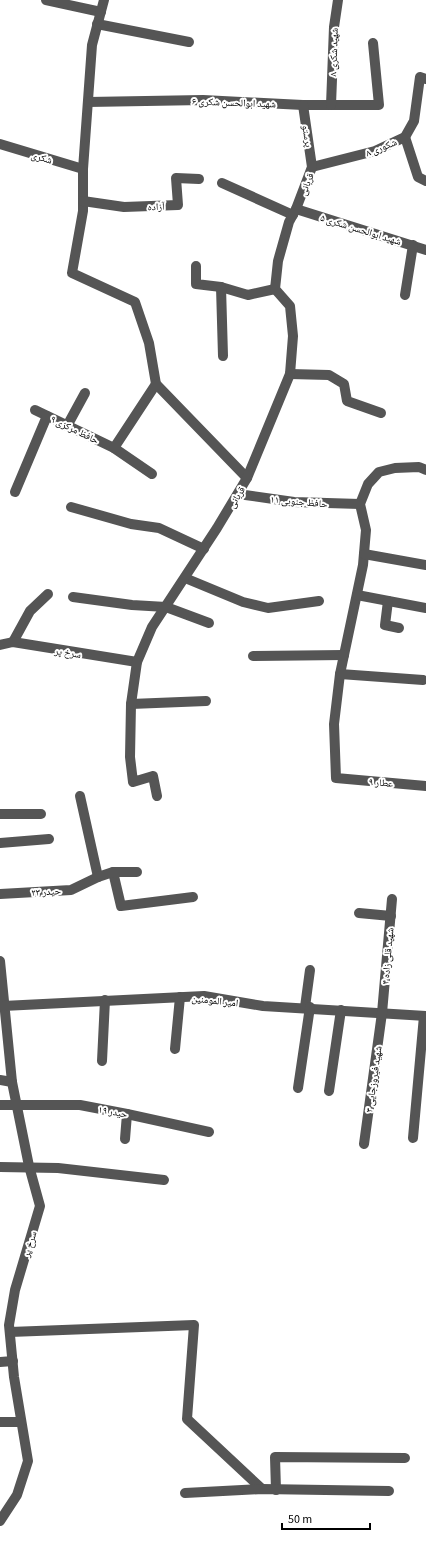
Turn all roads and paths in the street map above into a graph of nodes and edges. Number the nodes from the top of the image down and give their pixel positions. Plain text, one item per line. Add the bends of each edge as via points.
1 (46, 0) edge
2 (104, 0) edge
3 (338, 0) edge
4 (101, 12) junction
5 (98, 24) junction
6 (189, 42) dead end
7 (373, 43) dead end
8 (426, 78) edge
9 (88, 102) junction
10 (303, 105) junction
11 (331, 105) junction
12 (405, 136) junction
13 (0, 144) edge
14 (312, 167) junction
15 (83, 169) junction
16 (199, 179) dead end
17 (426, 181) edge
18 (222, 183) dead end
19 (83, 201) junction
20 (295, 212) junction
21 (413, 245) junction
22 (426, 250) edge
23 (196, 266) dead end
24 (221, 287) junction
25 (275, 290) junction
26 (405, 295) dead end
27 (223, 356) dead end
28 (290, 374) junction
29 (156, 384) junction
30 (85, 393) dead end
31 (35, 410) dead end
32 (381, 413) dead end
33 (47, 416) junction
34 (67, 426) junction
35 (114, 448) junction
36 (426, 470) edge
37 (152, 474) dead end
38 (247, 478) junction
39 (15, 492) dead end
40 (238, 494) junction
41 (360, 504) junction
42 (71, 507) dead end
43 (204, 549) junction
44 (364, 554) junction
45 (426, 565) edge
46 (185, 578) junction
47 (48, 594) dead end
48 (357, 596) junction
49 (72, 597) dead end
50 (319, 601) dead end
51 (388, 601) junction
52 (166, 607) junction
53 (426, 608) edge
54 (209, 623) dead end
55 (398, 628) dead end
56 (13, 642) junction
57 (0, 645) edge
58 (344, 655) junction
59 (252, 656) dead end
60 (136, 662) junction
61 (340, 674) junction
62 (423, 680) dead end
63 (206, 701) dead end
64 (131, 704) junction
65 (426, 786) edge
66 (80, 796) dead end
67 (157, 796) dead end
68 (0, 814) edge
69 (41, 814) dead end
70 (49, 839) dead end
71 (0, 843) edge
72 (114, 872) junction
73 (137, 872) dead end
74 (98, 877) junction
75 (0, 894) edge
76 (193, 897) dead end
77 (392, 899) dead end
78 (359, 913) dead end
79 (391, 916) junction
80 (0, 961) edge
81 (310, 970) dead end
82 (180, 997) junction
83 (105, 1000) junction
84 (3, 1006) junction
85 (307, 1007) junction
86 (341, 1010) junction
87 (382, 1013) junction
88 (425, 1016) edge
89 (176, 1049) dead end
90 (102, 1061) dead end
91 (0, 1080) edge
92 (12, 1082) junction
93 (298, 1088) dead end
94 (329, 1091) dead end
95 (0, 1105) edge
96 (16, 1105) junction
97 (127, 1114) junction
98 (209, 1132) dead end
99 (413, 1138) dead end
100 (125, 1139) dead end
101 (364, 1144) dead end
102 (29, 1166) junction
103 (0, 1167) edge
104 (164, 1180) dead end
105 (0, 1313) edge
106 (11, 1313) junction
107 (10, 1332) junction
108 (0, 1362) edge
109 (13, 1362) junction
110 (0, 1422) edge
111 (21, 1422) junction
112 (405, 1458) dead end
113 (262, 1489) junction
114 (276, 1490) junction
115 (389, 1491) dead end
116 (185, 1493) dead end
117 (0, 1521) edge

1 - 4 street
2 - 4 street
3 - 11 street, شهید شکری ۸ via 334,27
4 - 5 street
5 - 6 street
5 - 9 street via 92,45
7 - 11 street, شهید ابوالحسن شکری ۶ via 379,105
8 - 12 street, شکوری ۸ via 420,77 414,121
9 - 10 street, شهید ابوالحسن شکری ۶ via 203,100
9 - 15 street
10 - 11 street, شهید ابوالحسن شکری ۶
10 - 14 street, پرستو
12 - 14 street, شکوری ۸ via 375,152
12 - 17 street via 418,177
13 - 15 street, شکری
14 - 20 street, قربانی
15 - 19 street
16 - 19 street, آزاده via 176,178 178,205 124,207
18 - 20 street, شهید ابوالحسن شکری ۵
19 - 29 street via 72,273 134,302 149,343
20 - 21 street, شهید ابوالحسن شکری ۵
20 - 25 street, قربانی via 278,260
21 - 22 street, شهید ابوالحسن شکری ۵
21 - 26 street
23 - 24 street via 196,284
24 - 25 street via 248,295
24 - 27 street
25 - 28 street, قربانی via 290,306 293,336
28 - 32 street via 329,375 344,384 347,401
28 - 38 street, قربانی
29 - 35 street
29 - 38 street
30 - 34 street
31 - 33 street, حافظ مرکزی ۹
33 - 34 street, حافظ مرکزی ۹
33 - 39 street
34 - 35 street, حافظ مرکزی ۹
35 - 37 street, حافظ مرکزی ۹
36 - 41 street via 419,467 394,468 379,472 368,484
38 - 40 street, قربانی
40 - 41 street, حافظ جنوبی ۱۱ via 294,502
40 - 43 street, قربانی
41 - 44 street via 366,530
42 - 43 street via 131,524 158,528
43 - 46 street, قربانی
44 - 45 street
44 - 48 street
46 - 50 street via 243,602 268,608
46 - 52 street, قربانی
47 - 56 street via 30,611
48 - 51 street
48 - 58 street
49 - 52 street
51 - 53 street
51 - 55 street via 385,625
52 - 54 street
52 - 60 street, قربانی via 152,627
56 - 57 street, سرخ پر
56 - 60 street, سرخ پر
58 - 59 street
58 - 61 street
60 - 64 street, قربانی
61 - 62 street
61 - 65 street, عطار ۹ via 334,724 336,778
63 - 64 street
64 - 67 street, قربانی via 130,756 133,782 153,776
66 - 74 street
68 - 69 street
70 - 71 street
72 - 73 street, حیدر ۲۳
72 - 74 street, حیدر ۲۳
72 - 76 street via 121,906
74 - 75 street, حیدر ۲۳ via 71,890
77 - 79 street, شهید قلی زاده ۴
78 - 79 street
79 - 87 street, شهید قلی زاده ۴
80 - 84 street, سرخ پر
81 - 85 street
82 - 83 street, امیر المومنین
82 - 85 street, امیر المومنین via 204,996 263,1006
82 - 89 street
83 - 84 street, امیر المومنین
83 - 90 street
84 - 92 street, سرخ پر
85 - 86 street, امیر المومنین
85 - 93 street
86 - 87 street, امیر المومنین
86 - 94 street
87 - 88 street, امیر المومنین
87 - 101 street, شهید فیروزجایی ۳
88 - 99 street
91 - 92 street
92 - 96 street, سرخ پر
95 - 96 street, حیدر ۱۹
96 - 97 street, حیدر ۱۹ via 80,1105
96 - 102 street, سرخ پر
97 - 98 street, حیدر ۱۹
97 - 100 street
102 - 103 street
102 - 104 street
102 - 106 street, سرخ پر via 40,1206 15,1290
105 - 106 street
106 - 107 street, سرخ پر
107 - 109 street, سرخ پر
107 - 113 street via 194,1324 187,1419
108 - 109 street
109 - 111 street, سرخ پر
110 - 111 street
111 - 117 street, سرخ پر via 28,1461 17,1495
112 - 114 street via 276,1457
113 - 114 street
113 - 116 street
114 - 115 street

